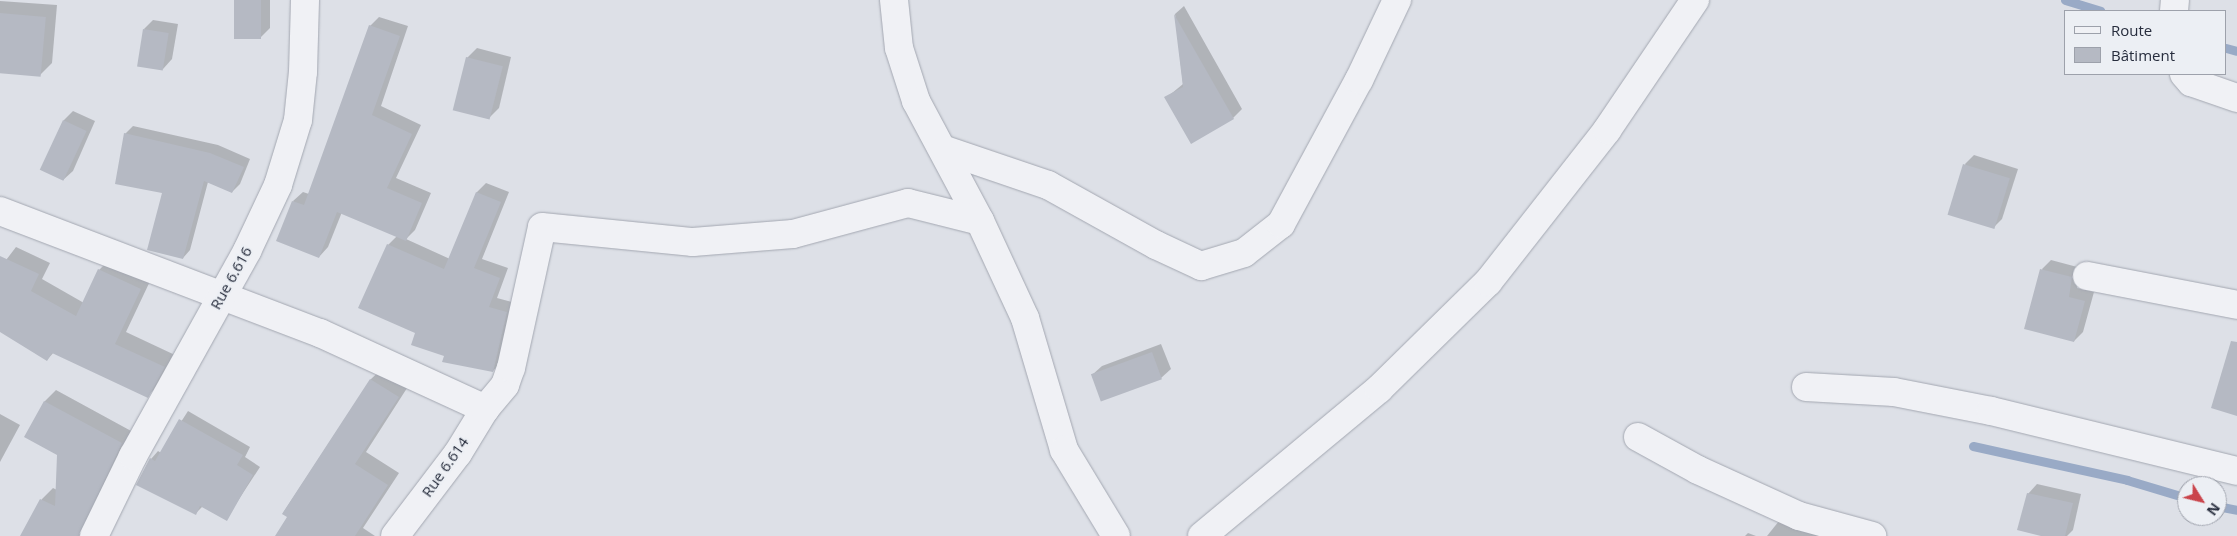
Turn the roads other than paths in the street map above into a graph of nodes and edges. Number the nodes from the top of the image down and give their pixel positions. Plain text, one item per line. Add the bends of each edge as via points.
1 (305, 0) edge
2 (894, 0) edge
3 (1397, 0) edge
4 (1695, 0) edge
5 (2185, 75) edge
6 (2237, 98) edge
7 (944, 150) junction
8 (0, 211) edge
9 (980, 221) junction
10 (2087, 276) dead end
11 (222, 296) junction
12 (2237, 305) edge
13 (1806, 387) dead end
14 (478, 406) junction
15 (1638, 437) dead end
16 (2237, 470) edge
17 (94, 536) edge
18 (394, 536) edge
19 (1116, 536) edge
20 (1202, 536) edge
21 (1872, 536) edge

1 - 11 street, Rue 6.616 via 298,120 278,185
2 - 7 street via 899,48 916,101
3 - 7 street via 1359,80 1281,224 1244,253 1201,266 1048,185
4 - 20 street via 1607,130 1488,282 1379,389
5 - 6 street via 2192,82
7 - 9 street
8 - 11 street
9 - 14 street, Rue 6.614 via 908,203 793,234 693,242 542,227 505,385
9 - 19 street via 1025,318 1064,450
10 - 12 street
11 - 14 street via 320,333
11 - 17 street, Rue 6.616 via 133,456
13 - 16 street via 1894,392
14 - 18 street, Rue 6.614 via 458,453
15 - 21 street via 1698,470 1799,516

